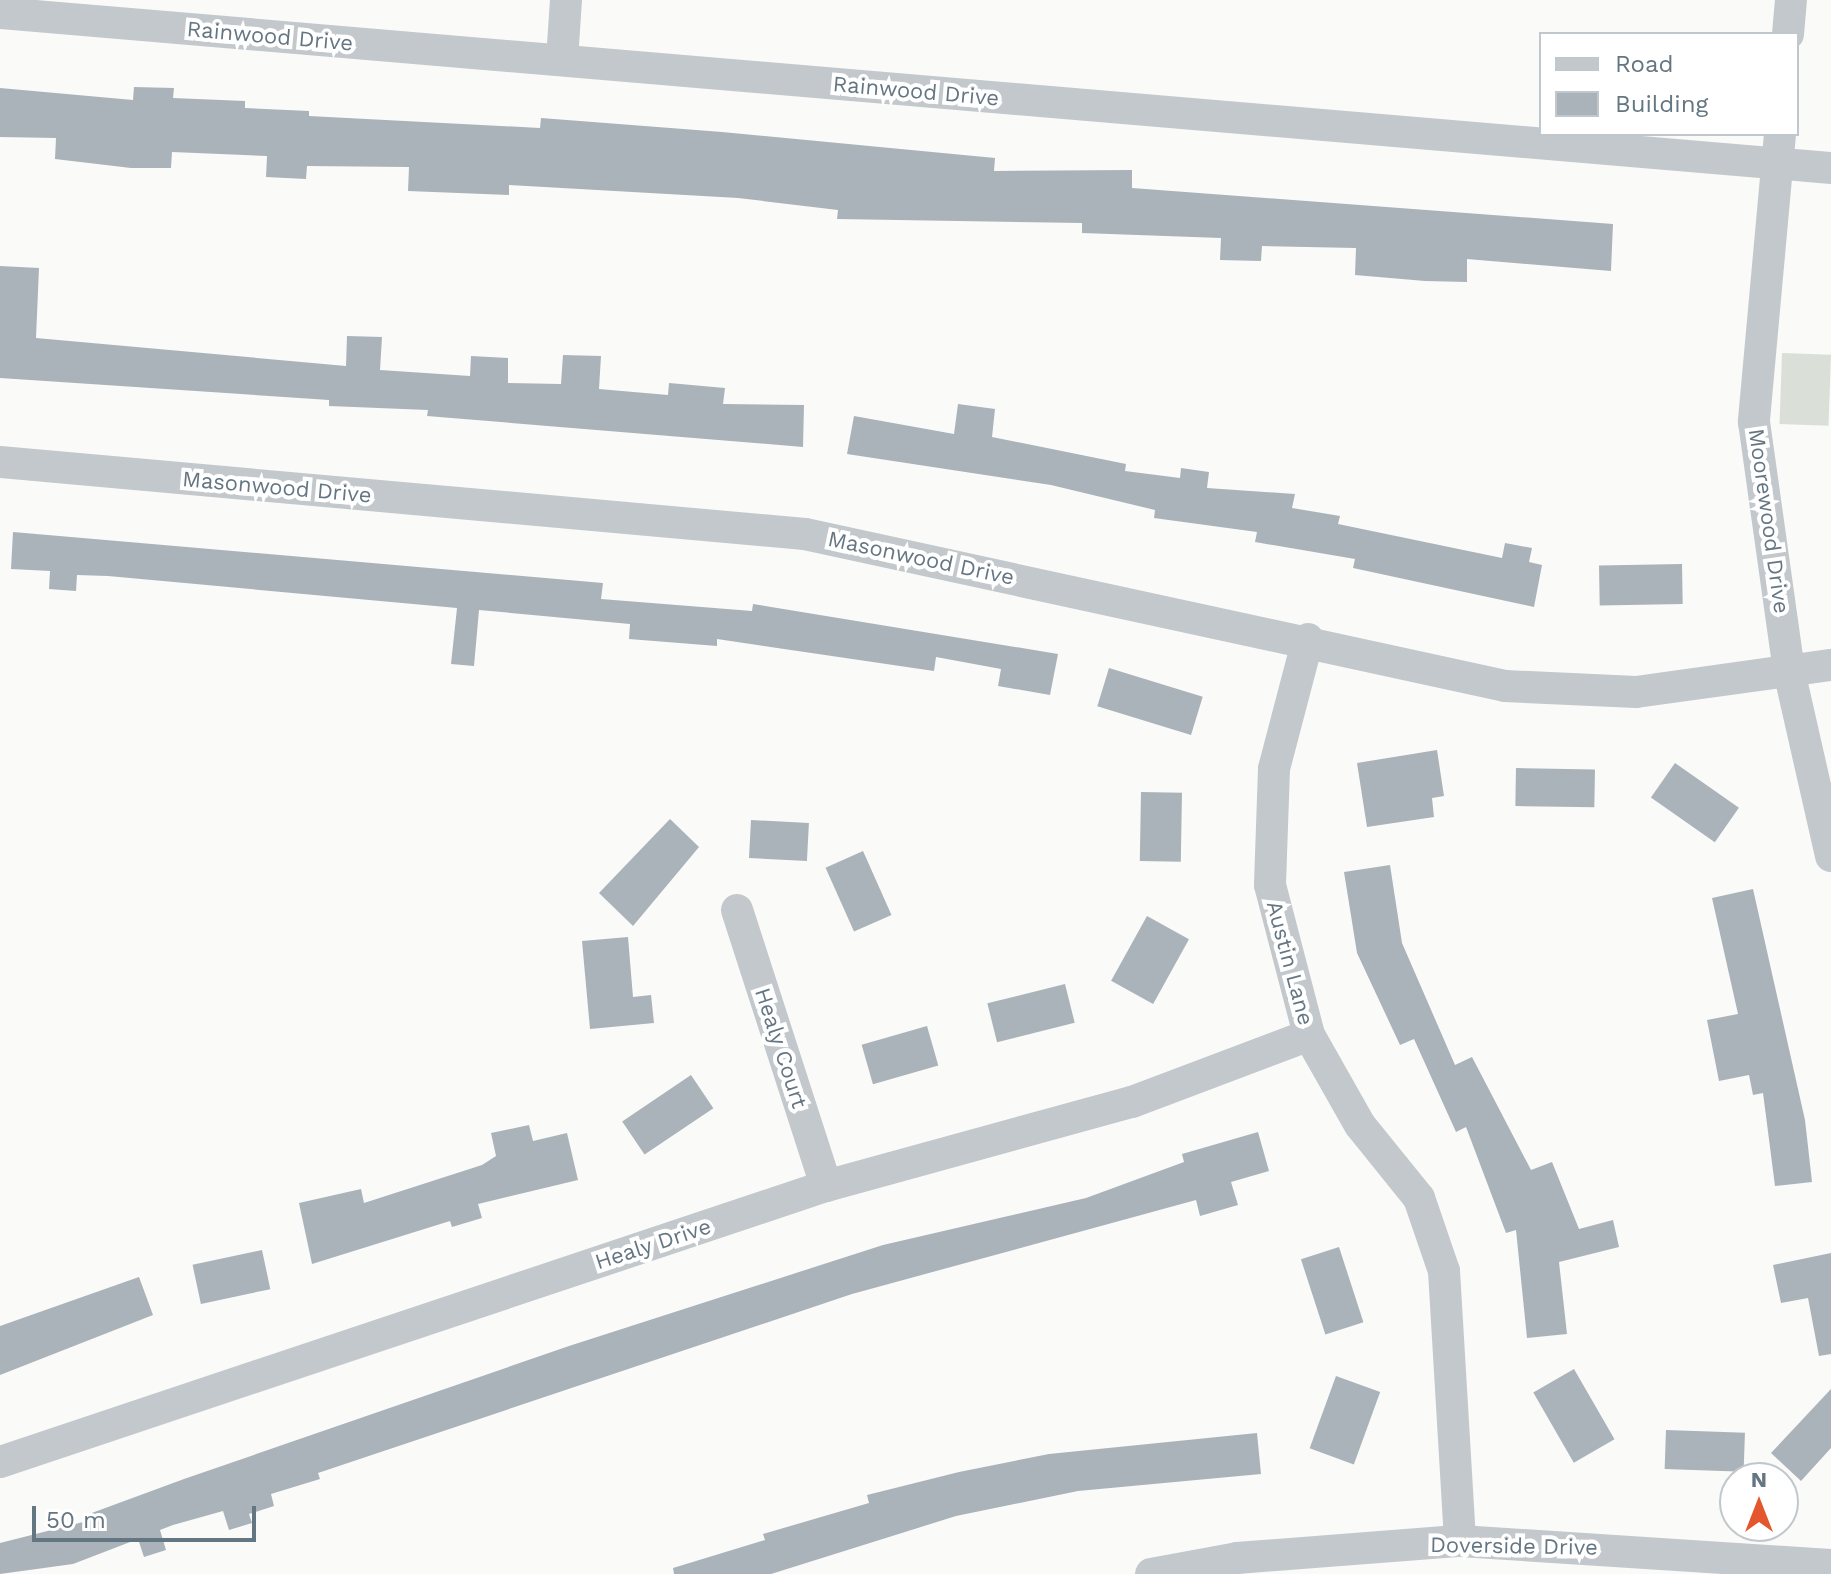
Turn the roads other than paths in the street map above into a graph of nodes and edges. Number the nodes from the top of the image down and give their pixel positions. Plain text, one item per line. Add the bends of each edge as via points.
1 (566, 0) edge
2 (1791, 0) edge
3 (0, 13) edge
4 (148, 13) edge
5 (1788, 32) edge
6 (562, 60) junction
7 (1539, 131) edge
8 (1601, 136) edge
9 (1779, 149) edge
10 (1831, 168) edge
11 (0, 462) edge
12 (1308, 639) junction
13 (1831, 665) edge
14 (1789, 671) junction
15 (1831, 856) edge
16 (737, 910) dead end
17 (1309, 1035) junction
18 (826, 1186) junction
19 (0, 1462) edge
20 (1460, 1541) junction
21 (1831, 1565) edge
22 (1151, 1574) edge

1 - 6 street
2 - 5 street
3 - 4 street, Rainwood Drive
4 - 6 street, Rainwood Drive
6 - 7 street, Rainwood Drive
8 - 9 street, Rainwood Drive
9 - 10 street, Rainwood Drive
9 - 14 street, Moorewood Drive via 1754,422
11 - 12 street, Masonwood Drive via 805,534
12 - 14 street, Masonwood Drive via 1505,686 1636,692
12 - 17 street, Austin Lane via 1274,769 1270,885
13 - 14 street, Masonwood Drive
14 - 15 street, Moorewood Drive
16 - 18 street, Healy Court
17 - 18 street, Healy Drive via 1132,1102
17 - 20 street, Austin Lane via 1360,1125 1419,1198 1444,1271
18 - 19 street, Healy Drive
20 - 21 street, Doverside Drive
20 - 22 street, Doverside Drive via 1237,1558

